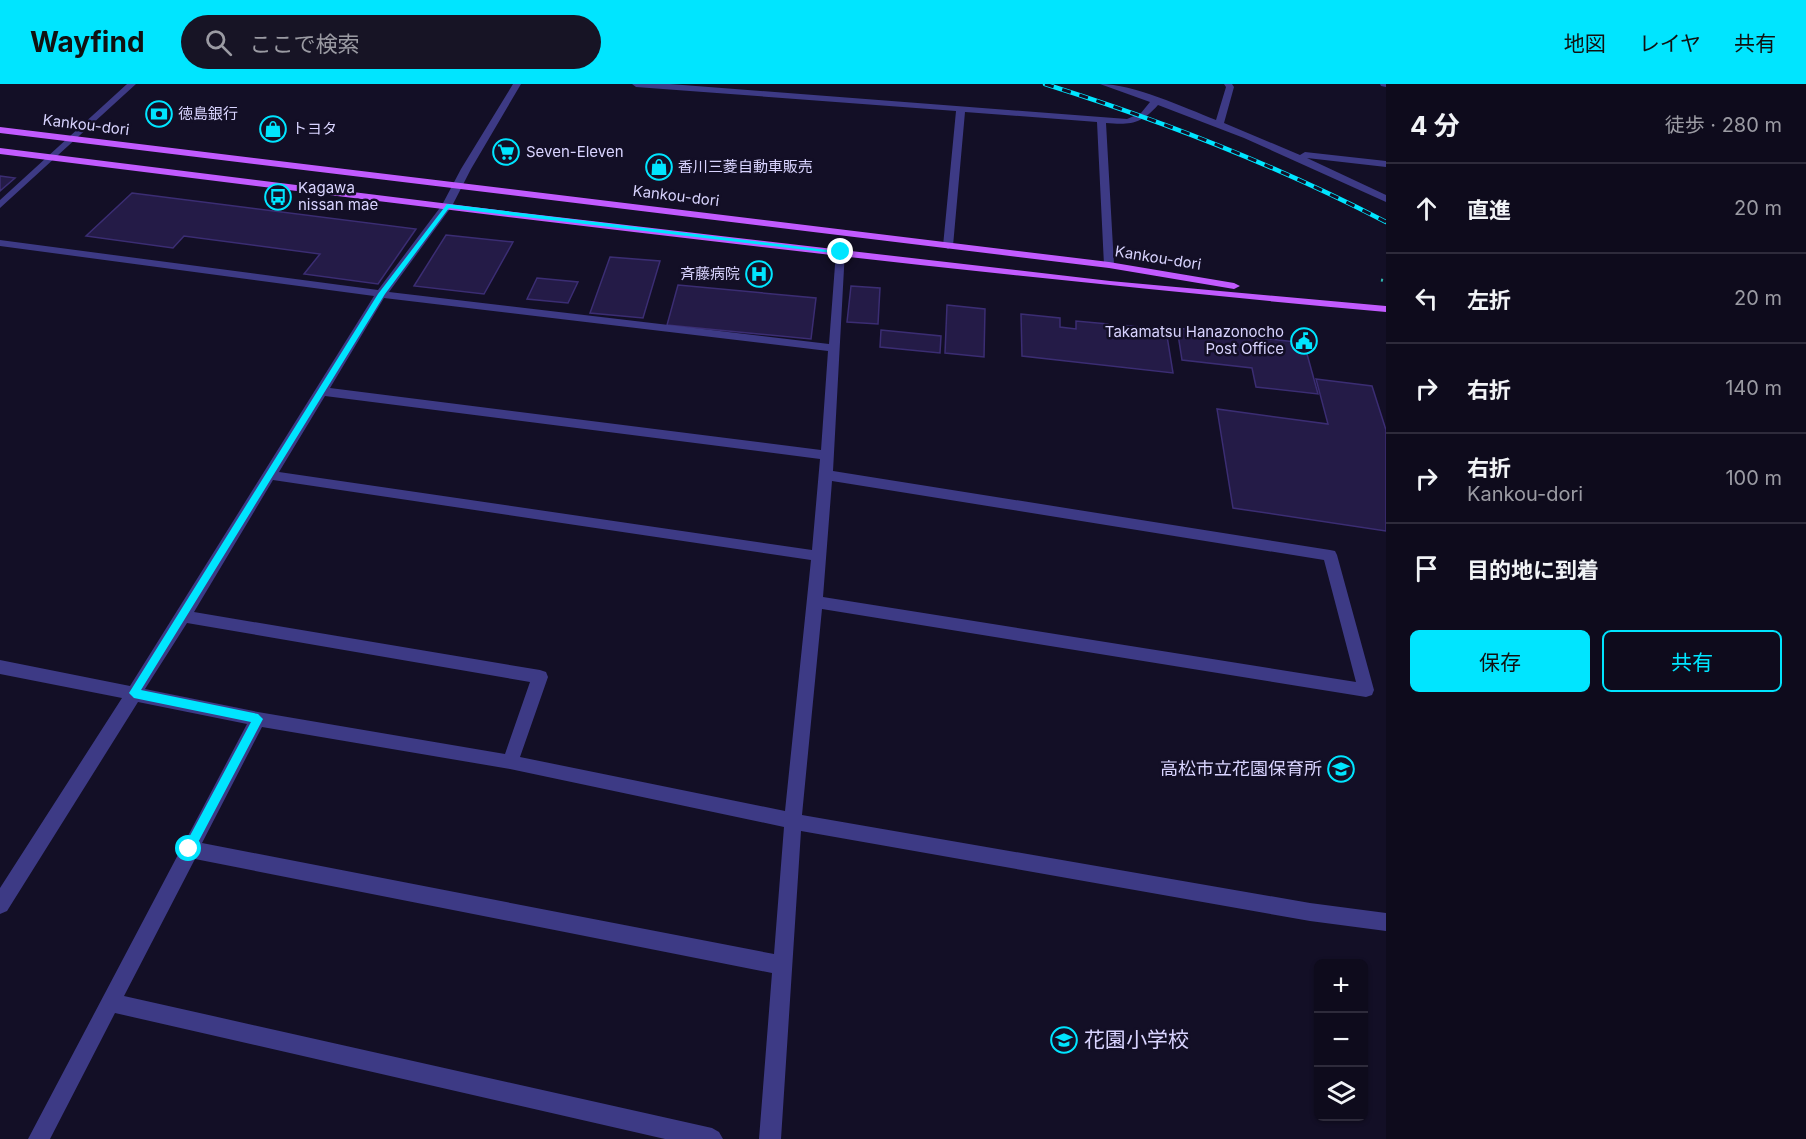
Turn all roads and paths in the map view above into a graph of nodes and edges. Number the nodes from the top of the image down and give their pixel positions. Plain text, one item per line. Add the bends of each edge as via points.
1 (132, 84) edge
2 (517, 84) edge
3 (636, 84) edge
4 (1104, 84) edge
5 (1228, 84) edge
6 (1157, 100) junction
7 (961, 110) junction
8 (1101, 120) junction
9 (1220, 123) junction
10 (0, 130) edge
11 (72, 138) junction
12 (0, 151) edge
13 (1293, 154) junction
14 (52, 157) junction
15 (1386, 164) edge
16 (458, 186) junction
17 (1386, 200) edge
18 (0, 205) edge
19 (447, 206) junction
20 (0, 243) edge
21 (948, 246) junction
22 (841, 252) junction
23 (1109, 265) junction
24 (381, 294) junction
25 (1347, 304) junction
26 (1386, 309) edge
27 (833, 348) junction
28 (321, 391) junction
29 (826, 455) junction
30 (270, 475) junction
31 (826, 475) junction
32 (818, 556) junction
33 (815, 602) junction
34 (183, 616) junction
35 (0, 668) edge
36 (134, 693) junction
37 (258, 719) junction
38 (510, 762) junction
39 (793, 821) junction
40 (189, 849) junction
41 (0, 905) edge
42 (1386, 922) edge
43 (782, 965) junction
44 (112, 1003) junction
45 (39, 1139) edge
46 (712, 1139) edge
47 (770, 1139) edge

1 - 11 street
2 - 16 street
3 - 7 street
4 - 6 street
5 - 9 street
6 - 8 street via 1128,122
6 - 9 street
7 - 8 street
7 - 21 street
8 - 23 street
9 - 13 street
10 - 11 main road, Kankou-dori
11 - 14 street
11 - 16 main road, Kankou-dori
12 - 14 main road, Kankou-dori
13 - 15 street
13 - 17 street
14 - 18 street
14 - 19 main road, Kankou-dori
16 - 19 street
16 - 21 main road, Kankou-dori
19 - 22 main road, Kankou-dori
19 - 24 street
20 - 24 street
21 - 23 main road, Kankou-dori
22 - 25 main road, Kankou-dori via 1110,284
22 - 27 street
23 - 25 main road, Kankou-dori
24 - 27 street
24 - 28 street
25 - 26 main road, Kankou-dori
27 - 29 street
28 - 29 street
28 - 30 street
29 - 31 street
30 - 32 street
30 - 34 street
31 - 32 street
31 - 33 street via 1330,555 1366,690
32 - 33 street
33 - 39 street
34 - 36 street
34 - 38 street via 540,677
35 - 36 street
36 - 37 street
36 - 41 street
37 - 38 street
37 - 40 street
38 - 39 street
39 - 42 street
39 - 43 street
40 - 43 street
40 - 44 street
43 - 47 street
44 - 45 street
44 - 46 street

